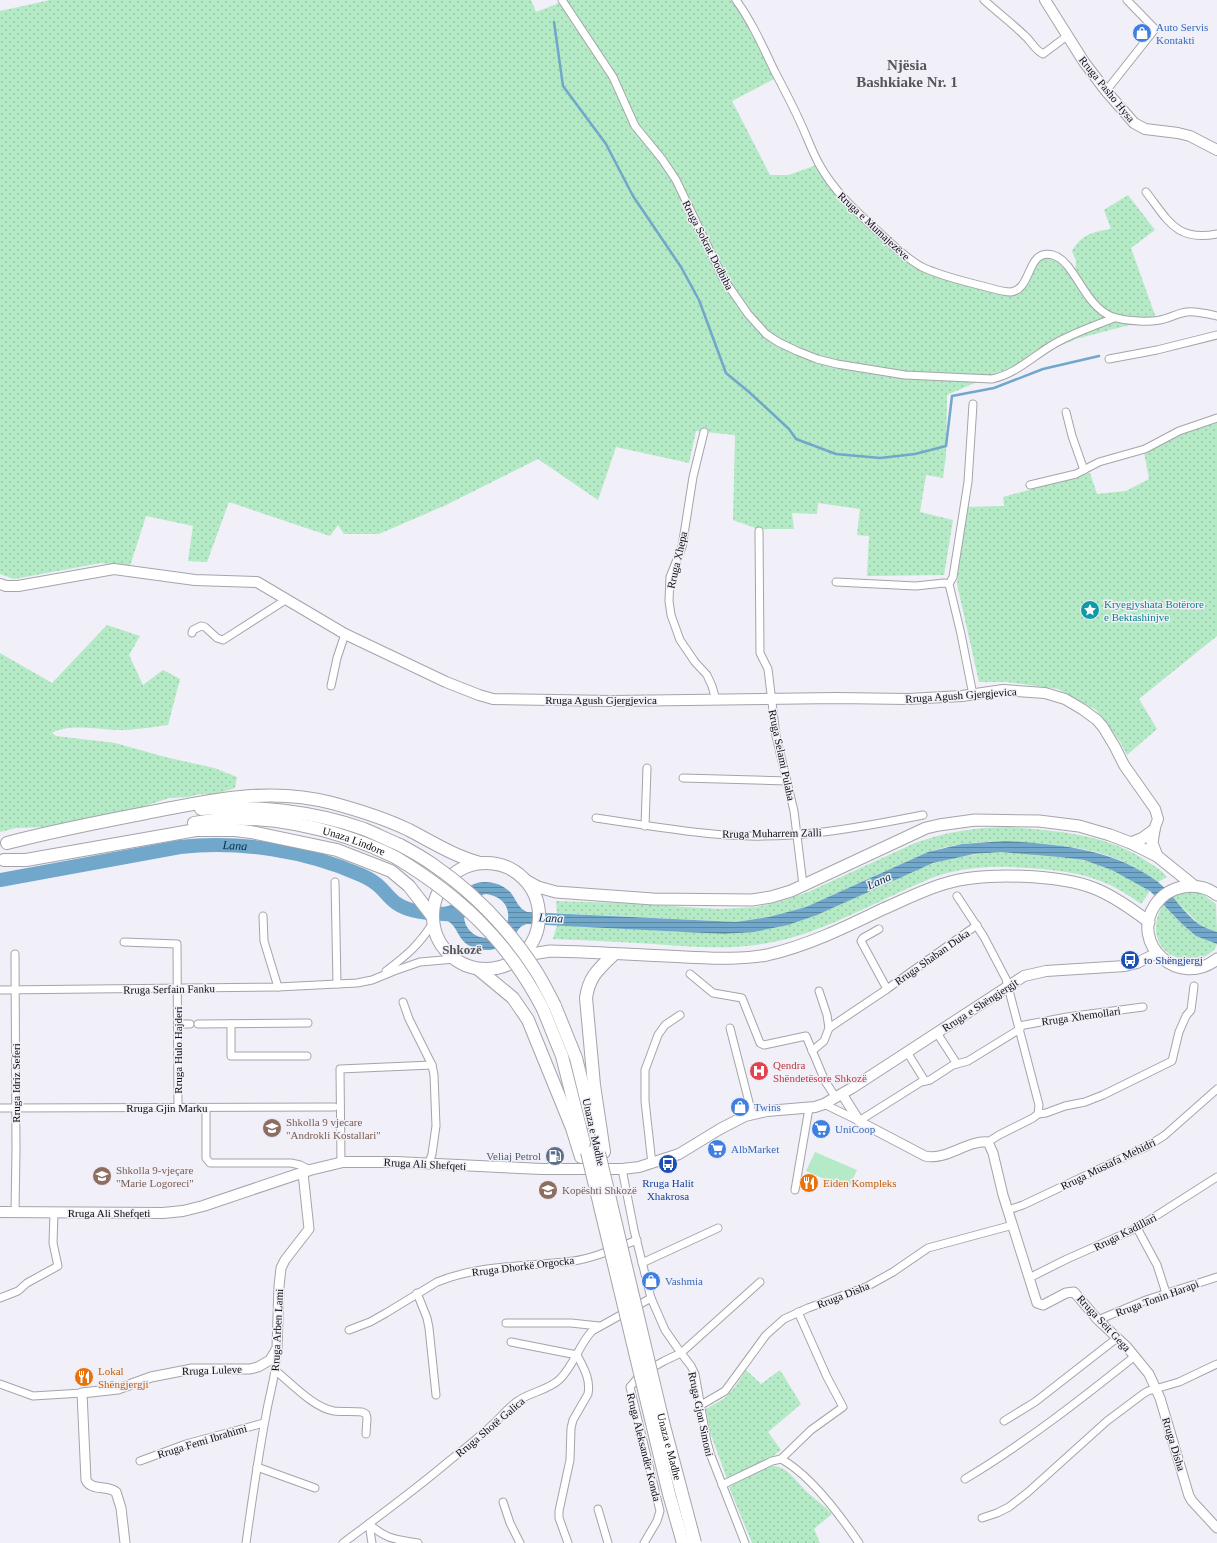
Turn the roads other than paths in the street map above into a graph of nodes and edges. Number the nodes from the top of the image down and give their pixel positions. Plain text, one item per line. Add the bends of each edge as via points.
1 (562, 0) edge
2 (736, 0) edge
3 (984, 0) edge
4 (1046, 0) edge
5 (1127, 0) edge
6 (1067, 36) junction
7 (1106, 91) junction
8 (1217, 150) edge
9 (1146, 192) dead end
10 (1217, 234) edge
11 (1217, 316) edge
12 (1114, 318) junction
13 (1217, 335) edge
14 (1109, 359) dead end
15 (973, 404) dead end
16 (1066, 412) dead end
17 (1217, 418) edge
18 (704, 432) dead end
19 (1084, 470) junction
20 (1030, 486) dead end
21 (759, 531) dead end
22 (836, 582) dead end
23 (0, 584) edge
24 (949, 584) junction
25 (287, 599) junction
26 (192, 634) dead end
27 (345, 634) junction
28 (331, 686) dead end
29 (973, 695) junction
30 (771, 699) junction
31 (716, 700) junction
32 (647, 768) dead end
33 (683, 778) dead end
34 (787, 781) junction
35 (923, 816) dead end
36 (596, 818) dead end
37 (644, 826) junction
38 (363, 829) joint
39 (1154, 830) junction
40 (797, 834) junction
41 (3, 843) edge
42 (1131, 843) junction
43 (1156, 856) junction
44 (2, 860) edge
45 (480, 863) junction
46 (527, 880) junction
47 (335, 882) dead end
48 (803, 885) junction
49 (1193, 885) junction
50 (1217, 895) edge
51 (957, 896) dead end
52 (428, 903) junction
53 (263, 916) dead end
54 (433, 920) junction
55 (1149, 922) junction
56 (977, 926) junction
57 (879, 929) dead end
58 (124, 942) dead end
59 (1157, 953) junction
60 (15, 954) dead end
61 (614, 954) junction
62 (455, 959) junction
63 (517, 960) junction
64 (1215, 964) edge
65 (478, 969) junction
66 (690, 974) dead end
67 (381, 975) junction
68 (337, 984) junction
69 (1008, 986) junction
70 (1194, 986) dead end
71 (278, 987) junction
72 (178, 989) junction
73 (887, 989) junction
74 (0, 990) edge
75 (15, 990) junction
76 (819, 991) dead end
77 (403, 1002) dead end
78 (1143, 1007) dead end
79 (680, 1015) dead end
80 (308, 1023) dead end
81 (178, 1024) junction
82 (190, 1024) dead end
83 (198, 1024) dead end
84 (231, 1024) junction
85 (1019, 1027) junction
86 (730, 1028) dead end
87 (829, 1028) junction
88 (938, 1033) junction
89 (812, 1051) junction
90 (907, 1052) junction
91 (307, 1056) dead end
92 (957, 1064) junction
93 (432, 1065) junction
94 (925, 1081) junction
95 (1217, 1089) edge
96 (839, 1096) junction
97 (824, 1104) junction
98 (334, 1107) dead end
99 (0, 1108) edge
100 (16, 1108) junction
101 (178, 1108) junction
102 (206, 1108) junction
103 (810, 1108) junction
104 (752, 1114) junction
105 (1038, 1114) junction
106 (859, 1121) junction
107 (988, 1142) junction
108 (593, 1153) junction
109 (341, 1163) junction
110 (429, 1164) junction
111 (652, 1164) junction
112 (622, 1169) junction
113 (306, 1171) junction
114 (1217, 1177) edge
115 (795, 1190) dead end
116 (1008, 1210) junction
117 (0, 1212) edge
118 (15, 1212) junction
119 (54, 1213) junction
120 (1013, 1225) junction
121 (718, 1228) dead end
122 (1136, 1228) junction
123 (637, 1240) junction
124 (642, 1263) junction
125 (1217, 1277) edge
126 (1029, 1278) junction
127 (760, 1282) dead end
128 (417, 1293) junction
129 (1166, 1293) junction
130 (0, 1298) edge
131 (651, 1298) junction
132 (798, 1312) junction
133 (1098, 1320) junction
134 (506, 1323) dead end
135 (599, 1326) junction
136 (349, 1330) dead end
137 (1117, 1338) junction
138 (511, 1342) dead end
139 (278, 1346) junction
140 (680, 1353) junction
141 (577, 1355) junction
142 (1135, 1356) junction
143 (1217, 1364) edge
144 (276, 1371) junction
145 (0, 1384) edge
146 (1156, 1388) junction
147 (82, 1393) junction
148 (436, 1394) dead end
149 (701, 1404) junction
150 (1004, 1421) dead end
151 (264, 1423) junction
152 (366, 1434) dead end
153 (782, 1459) junction
154 (140, 1461) dead end
155 (257, 1467) junction
156 (965, 1479) dead end
157 (722, 1485) junction
158 (315, 1488) dead end
159 (504, 1502) dead end
160 (598, 1509) dead end
161 (982, 1518) dead end
162 (369, 1524) junction
163 (1217, 1528) edge
164 (125, 1543) edge
165 (246, 1543) edge
166 (344, 1543) edge
167 (372, 1543) edge
168 (418, 1543) edge
169 (520, 1543) edge
170 (568, 1543) edge
171 (608, 1543) edge
172 (644, 1543) edge
173 (683, 1543) edge
174 (695, 1543) edge
175 (745, 1543) edge
176 (859, 1543) edge

1 - 12 street, Rruga Sokrat Dodbiba via 613,77 635,126 676,180 723,278 766,334 778,342 817,359 858,368 905,375 992,379 1011,373 1055,343
2 - 12 street, Rruga e Mumajezëve via 753,26 828,179 850,206 904,255 924,268 1010,292 1021,287 1039,256 1053,255 1066,265 1097,307
3 - 6 street via 1043,54
4 - 6 main road, Rruga Pasho Hysa
5 - 7 street via 1155,29
6 - 7 main road, Rruga Pasho Hysa
7 - 8 main road, Rruga Pasho Hysa via 1139,127 1190,136
9 - 10 street via 1176,229 1196,237
11 - 12 street, Rruga e Mumajezëve via 1190,312 1175,314 1162,320
13 - 14 street
15 - 24 street via 968,482 953,577
16 - 19 street
17 - 19 street via 1171,435 1145,449 1108,459
18 - 31 street, Rruga Xhepa via 693,477 682,547 670,577 669,600 671,615 680,640 707,675
19 - 20 street
21 - 30 street, Rruga Selami Pulaha via 760,653 768,669
22 - 24 street via 916,586
23 - 25 main road, Rruga Agush Gjergjevica via 18,586 114,569 195,580 257,582
24 - 29 street
25 - 26 street via 223,640 201,626 193,630
25 - 27 main road, Rruga Agush Gjergjevica
27 - 28 street
27 - 31 main road, Rruga Agush Gjergjevica via 446,682 493,699
29 - 30 main road, Rruga Agush Gjergjevica via 908,699
29 - 39 main road, Rruga Agush Gjergjevica via 1003,690 1046,692 1065,699 1090,715 1103,728 1124,765 1155,809 1158,819
30 - 31 main road, Rruga Agush Gjergjevica
30 - 34 street, Rruga Selami Pulaha via 776,736
32 - 37 street
33 - 34 street
34 - 40 street, Rruga Selami Pulaha
35 - 40 street, Rruga Muharrem Zalli via 825,833
36 - 37 street, Rruga Muharrem Zalli
37 - 40 street, Rruga Muharrem Zalli via 726,835
38 - 41 highway, Unaza Lindore via 316,816 287,812 206,809
38 - 108 highway, Unaza e Madhe, bridge via 400,845 432,864 490,912 515,941 537,972 568,1034 576,1058
39 - 42 main road
39 - 43 main road via 1152,842
40 - 48 street, Rruga Selami Pulaha
41 - 45 highway via 57,830 213,801 252,795 287,795 331,803 377,817 408,830 436,846
42 - 43 main road
42 - 48 main road via 1079,826 1039,821 975,820 951,823 926,828
43 - 49 main road
44 - 52 highway via 26,860 196,830 235,830 314,844 364,859 399,876
44 - 108 highway, Unaza Lindore, bridge via 199,822 232,819 316,828 359,841 395,857 446,890 478,919 529,983 543,1009 562,1056
45 - 46 highway via 508,867
45 - 52 highway via 466,866 454,874
46 - 48 main road via 556,892 653,899 735,901 770,897
46 - 63 highway via 537,897 540,911 539,926 535,939
47 - 68 street
49 - 50 main road
49 - 55 main road via 1177,888 1163,895 1153,907
51 - 56 street
52 - 54 highway
53 - 71 street via 264,941
54 - 62 highway via 443,948
54 - 67 street, Rruga Serfain Fanku via 414,948
55 - 59 main road via 1148,933
55 - 61 main road via 1117,899 1094,888 1034,877 995,876 947,883 817,939 765,955 709,958
56 - 69 street
56 - 73 street, Rruga Shaban Duka
57 - 73 street, Rruga Shaban Duka via 861,941
58 - 72 street, Rruga Hulo Hajderi via 178,944
59 - 64 main road via 1168,963 1181,968 1201,968
59 - 69 main road, Rruga e Shëngjergjt via 1125,966 1036,972
60 - 75 street, Rruga Idriz Seferi
61 - 63 main road via 550,951
61 - 108 highway via 593,975 586,998 594,1085
62 - 65 highway
62 - 67 street, Rruga Serfain Fanku via 420,962
63 - 65 highway via 492,970
65 - 108 highway via 513,998 528,1020 572,1128
66 - 89 street via 713,993 742,998 760,1043 764,1046 806,1036
67 - 68 street, Rruga Serfain Fanku via 365,982
68 - 71 street, Rruga Serfain Fanku
69 - 85 street
69 - 88 main road, Rruga e Shëngjergjt
70 - 105 street via 1191,1010 1178,1032 1172,1061 1103,1095
71 - 72 street, Rruga Serfain Fanku
72 - 75 street, Rruga Serfain Fanku
72 - 81 street, Rruga Hulo Hajderi
73 - 87 street, Rruga Shaban Duka
74 - 75 street, Rruga Serfain Fanku
75 - 100 street, Rruga Idriz Seferi
76 - 87 street
77 - 93 street
78 - 85 street, Rruga Xhemollari via 1067,1017
79 - 111 street via 665,1025 658,1035 645,1070
80 - 84 street
81 - 82 street
81 - 101 street, Rruga Hulo Hajderi
83 - 84 street
84 - 91 street via 232,1056
85 - 92 street via 968,1061
85 - 105 street via 1039,1105
86 - 104 street
87 - 89 street, Rruga Shaban Duka via 824,1041
88 - 90 main road, Rruga e Shëngjergjt
88 - 92 street
89 - 96 street via 825,1081
90 - 94 street
90 - 96 main road, Rruga e Shëngjergjt
92 - 94 street
93 - 109 street via 340,1069
93 - 110 street via 436,1126
94 - 106 street
95 - 116 street, Rruga Mustafa Mehidri via 1165,1135 1148,1146
96 - 97 main road, Rruga Ali Shefqeti
96 - 106 street
97 - 103 main road, Rruga Ali Shefqeti
97 - 106 street
98 - 102 street, Rruga Gjin Marku
99 - 100 street, Rruga Gjin Marku
100 - 101 street, Rruga Gjin Marku
100 - 118 street, Rruga Idriz Seferi
101 - 102 street, Rruga Gjin Marku
102 - 113 street via 206,1158 210,1163 291,1163 300,1165
103 - 104 main road, Rruga Ali Shefqeti
103 - 115 street
104 - 111 main road, Rruga Ali Shefqeti via 738,1119 679,1154
105 - 107 street
106 - 107 street via 930,1157
107 - 116 street, Rruga Seit Gega
108 - 173 highway, Unaza e Madhe, bridge via 617,1280
108 - 174 highway, Unaza e Madhe, bridge via 639,1319
109 - 110 main road, Rruga Ali Shefqeti via 370,1161
109 - 113 main road, Rruga Ali Shefqeti
110 - 112 main road, Rruga Ali Shefqeti via 534,1169
111 - 112 main road, Rruga Ali Shefqeti
112 - 123 street
113 - 119 main road, Rruga Ali Shefqeti via 183,1211
113 - 139 street, Rruga Arben Lami via 309,1229 281,1268
114 - 122 street, Rruga Kadillari
116 - 120 street, Rruga Seit Gega
117 - 118 main road, Rruga Ali Shefqeti
118 - 119 main road, Rruga Ali Shefqeti
119 - 130 street via 53,1243 58,1266 27,1283 18,1291
120 - 126 street, Rruga Seit Gega
120 - 132 street, Rruga Disha via 928,1248 866,1287
121 - 124 street
122 - 126 street, Rruga Kadillari
122 - 129 street via 1152,1254
123 - 124 street
123 - 128 street, Rruga Dhorkë Orgocka via 602,1254 575,1261 489,1268 449,1277
124 - 131 street
125 - 129 street, Rruga Tonin Harapi
126 - 133 street, Rruga Seit Gega via 1036,1300 1041,1305 1046,1305 1072,1291
127 - 140 street
128 - 136 street, Rruga Dhorkë Orgocka via 370,1322
128 - 148 street via 429,1328
129 - 133 street, Rruga Tonin Harapi
131 - 135 street, Rruga Shotë Galica
131 - 140 street via 665,1330
132 - 149 street, Rruga Disha via 774,1327 725,1391
132 - 153 street via 843,1407 811,1430
133 - 137 street, Rruga Seit Gega
134 - 135 street via 571,1323
135 - 141 street, Rruga Shotë Galica via 586,1337
137 - 142 street, Rruga Seit Gega
137 - 150 street via 1035,1402
138 - 141 street
139 - 144 street, Rruga Arben Lami
139 - 147 street, Rruga Luleve via 270,1360 250,1369 192,1369 150,1377 118,1389
140 - 149 street, Rruga Gjon Simoni via 695,1374
140 - 172 street, Rruga Aleksandër Konda via 641,1374 630,1387 660,1511
141 - 162 street, Rruga Shotë Galica via 559,1380 515,1403 460,1452
141 - 170 street via 587,1375 589,1389 571,1428 570,1460 559,1511
142 - 146 street, Rruga Disha
142 - 156 street via 1083,1398
143 - 146 street via 1179,1382
144 - 151 street, Rruga Arben Lami
144 - 152 street via 323,1408 366,1414
145 - 147 street, Rruga Luleve via 33,1396
146 - 161 street via 1143,1394 1107,1421 1009,1507
146 - 163 street, Rruga Disha via 1189,1496
147 - 164 street via 86,1480 91,1486 109,1488 116,1492 121,1508
149 - 157 street, Rruga Gjon Simoni via 706,1442
151 - 154 street, Rruga Femi Ibrahimi via 186,1444
151 - 155 street, Rruga Arben Lami
153 - 157 street
153 - 176 street via 796,1468 833,1506
155 - 158 street
155 - 165 street, Rruga Arben Lami
157 - 175 street, Rruga Gjon Simoni
159 - 169 street via 508,1518
160 - 171 street
162 - 166 street, Rruga Shotë Galica
162 - 167 street
162 - 168 street via 383,1536

